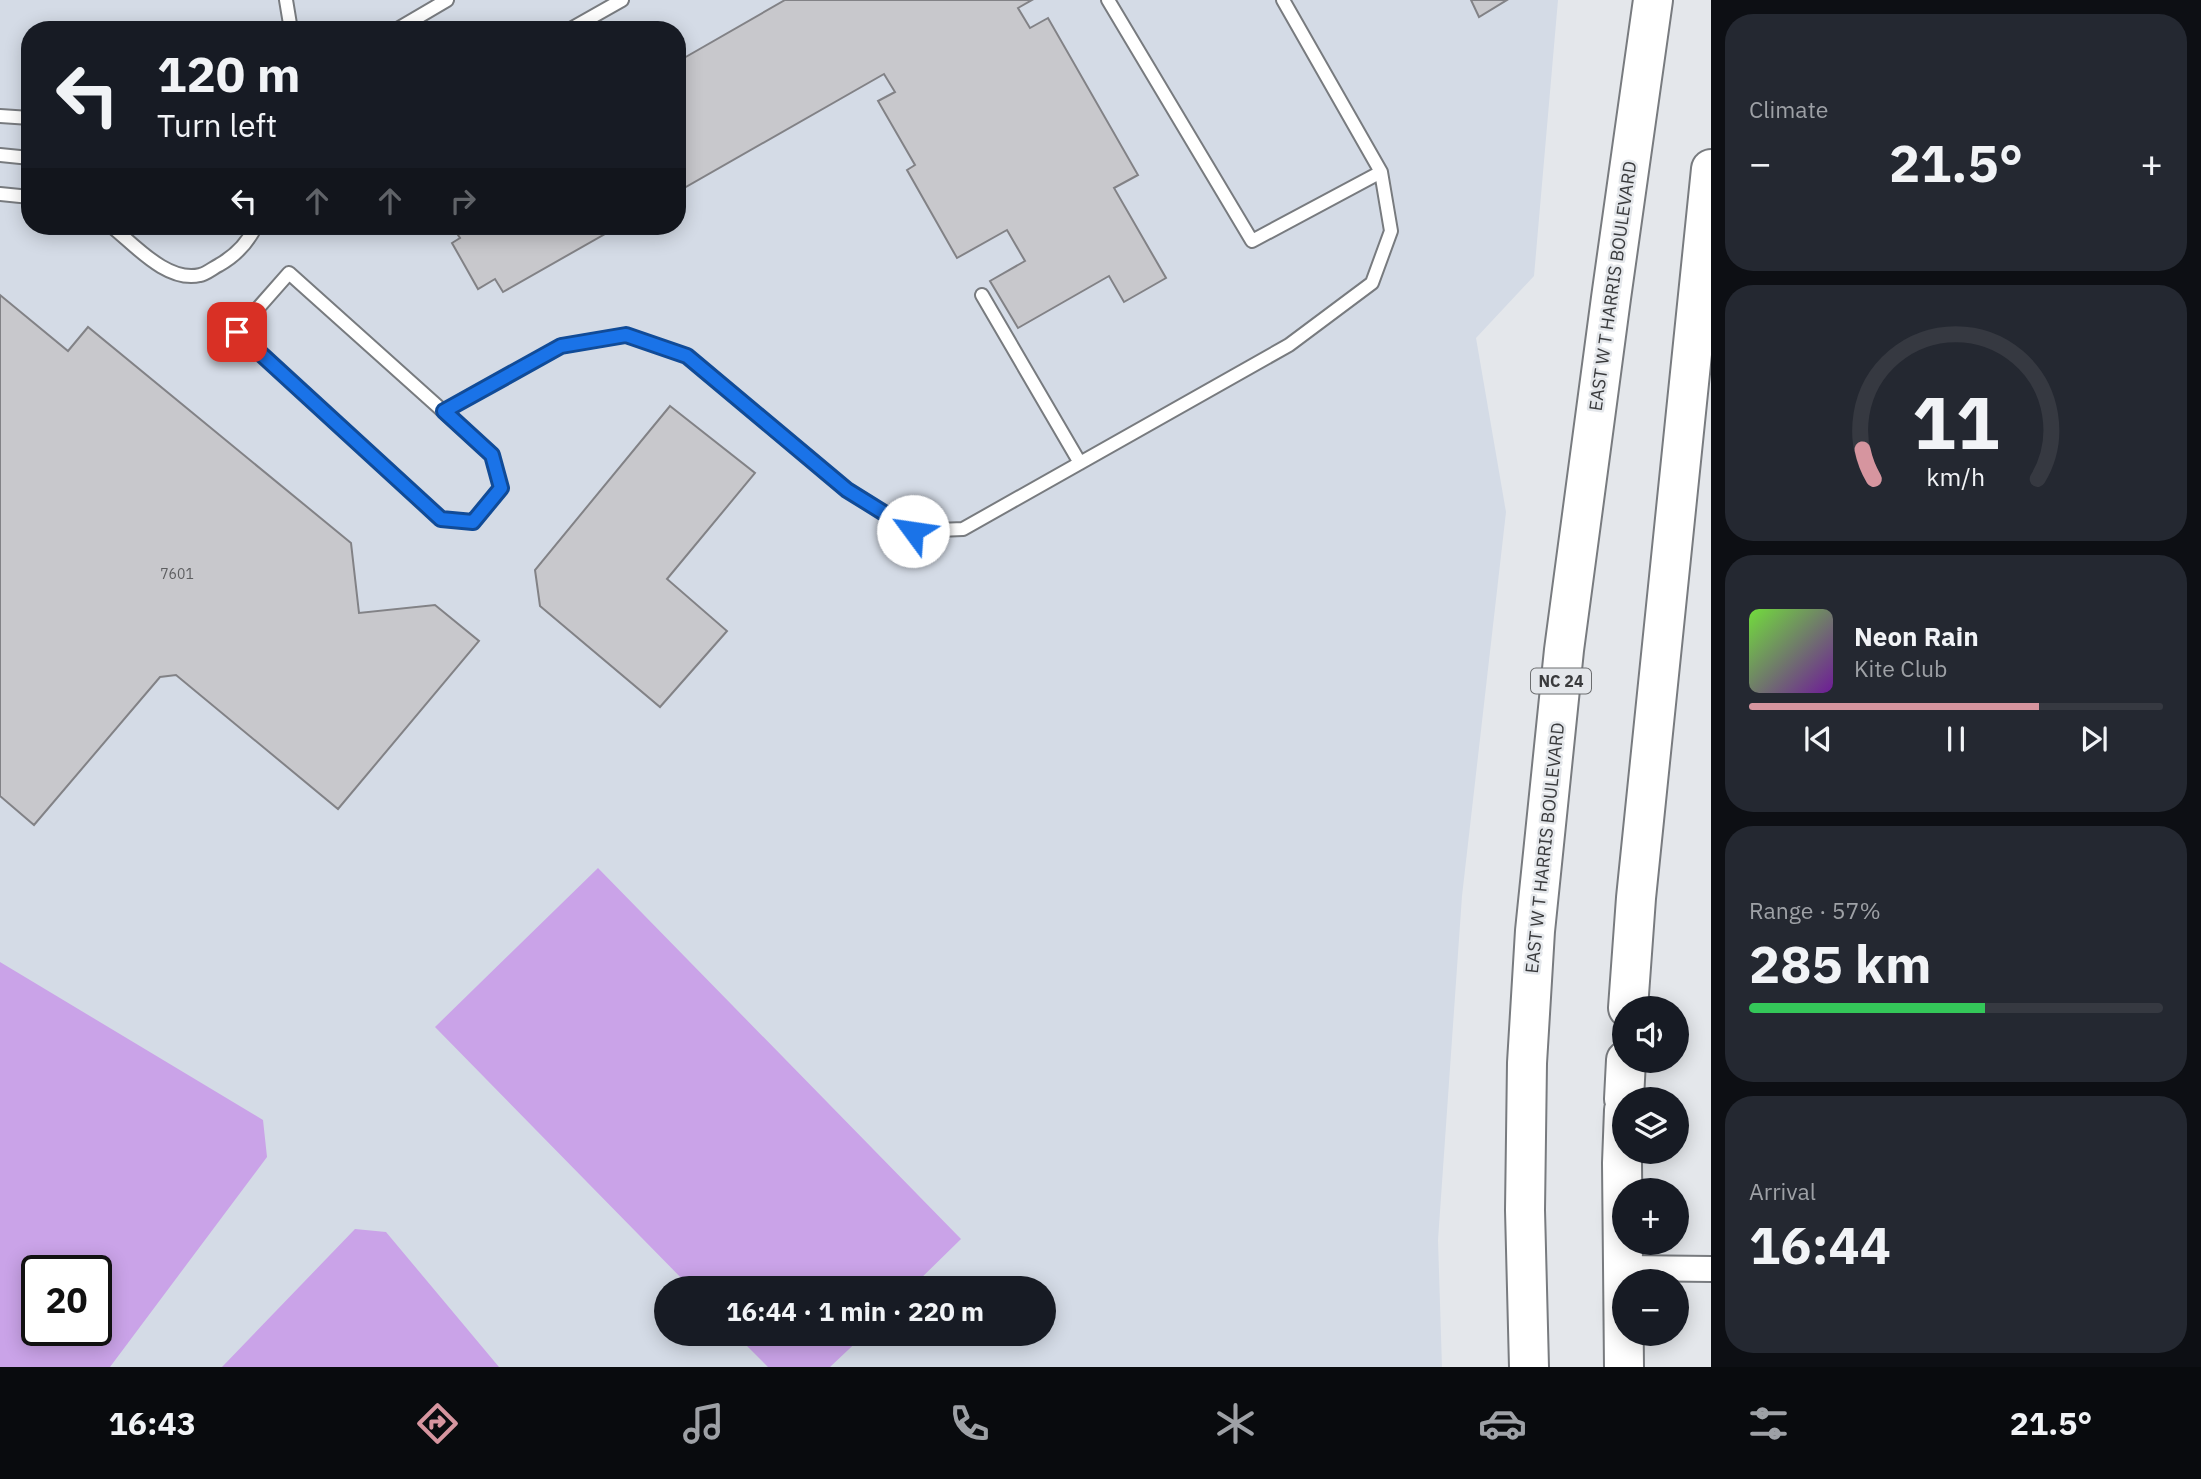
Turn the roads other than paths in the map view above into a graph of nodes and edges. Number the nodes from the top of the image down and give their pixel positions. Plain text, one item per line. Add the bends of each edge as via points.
1 (286, 0) edge
2 (447, 0) edge
3 (622, 0) edge
4 (1108, 0) edge
5 (1283, 0) edge
6 (1653, 0) edge
7 (290, 21) edge
8 (411, 21) edge
9 (585, 21) edge
10 (0, 116) edge
11 (21, 117) edge
12 (0, 155) edge
13 (21, 157) edge
14 (1711, 169) edge
15 (1381, 172) junction
16 (0, 194) edge
17 (21, 196) edge
18 (122, 235) edge
19 (252, 235) edge
20 (982, 295) dead end
21 (444, 411) junction
22 (1080, 463) junction
23 (1629, 996) edge
24 (1624, 1164) edge
25 (1623, 1268) junction
26 (1711, 1269) edge
27 (1529, 1367) edge
28 (1624, 1367) edge

1 - 7 lane
2 - 8 lane
3 - 9 lane
4 - 15 lane via 1252,241
5 - 15 lane
6 - 27 main road, EAST W T HARRIS BOULEVARD / NC 24 via 1564,650 1535,932 1527,1063
10 - 11 lane
12 - 13 lane
14 - 23 main road
15 - 22 lane via 1391,231 1372,283 1289,345
16 - 17 lane
18 - 19 lane via 165,269 181,275 200,275 228,259
20 - 22 lane
21 - 21 lane via 492,455 501,488 473,522 441,519 237,332 289,273
21 - 22 lane via 561,346 626,335 687,356 847,490 913,531 963,529
24 - 25 main road
25 - 26 street
25 - 28 main road

